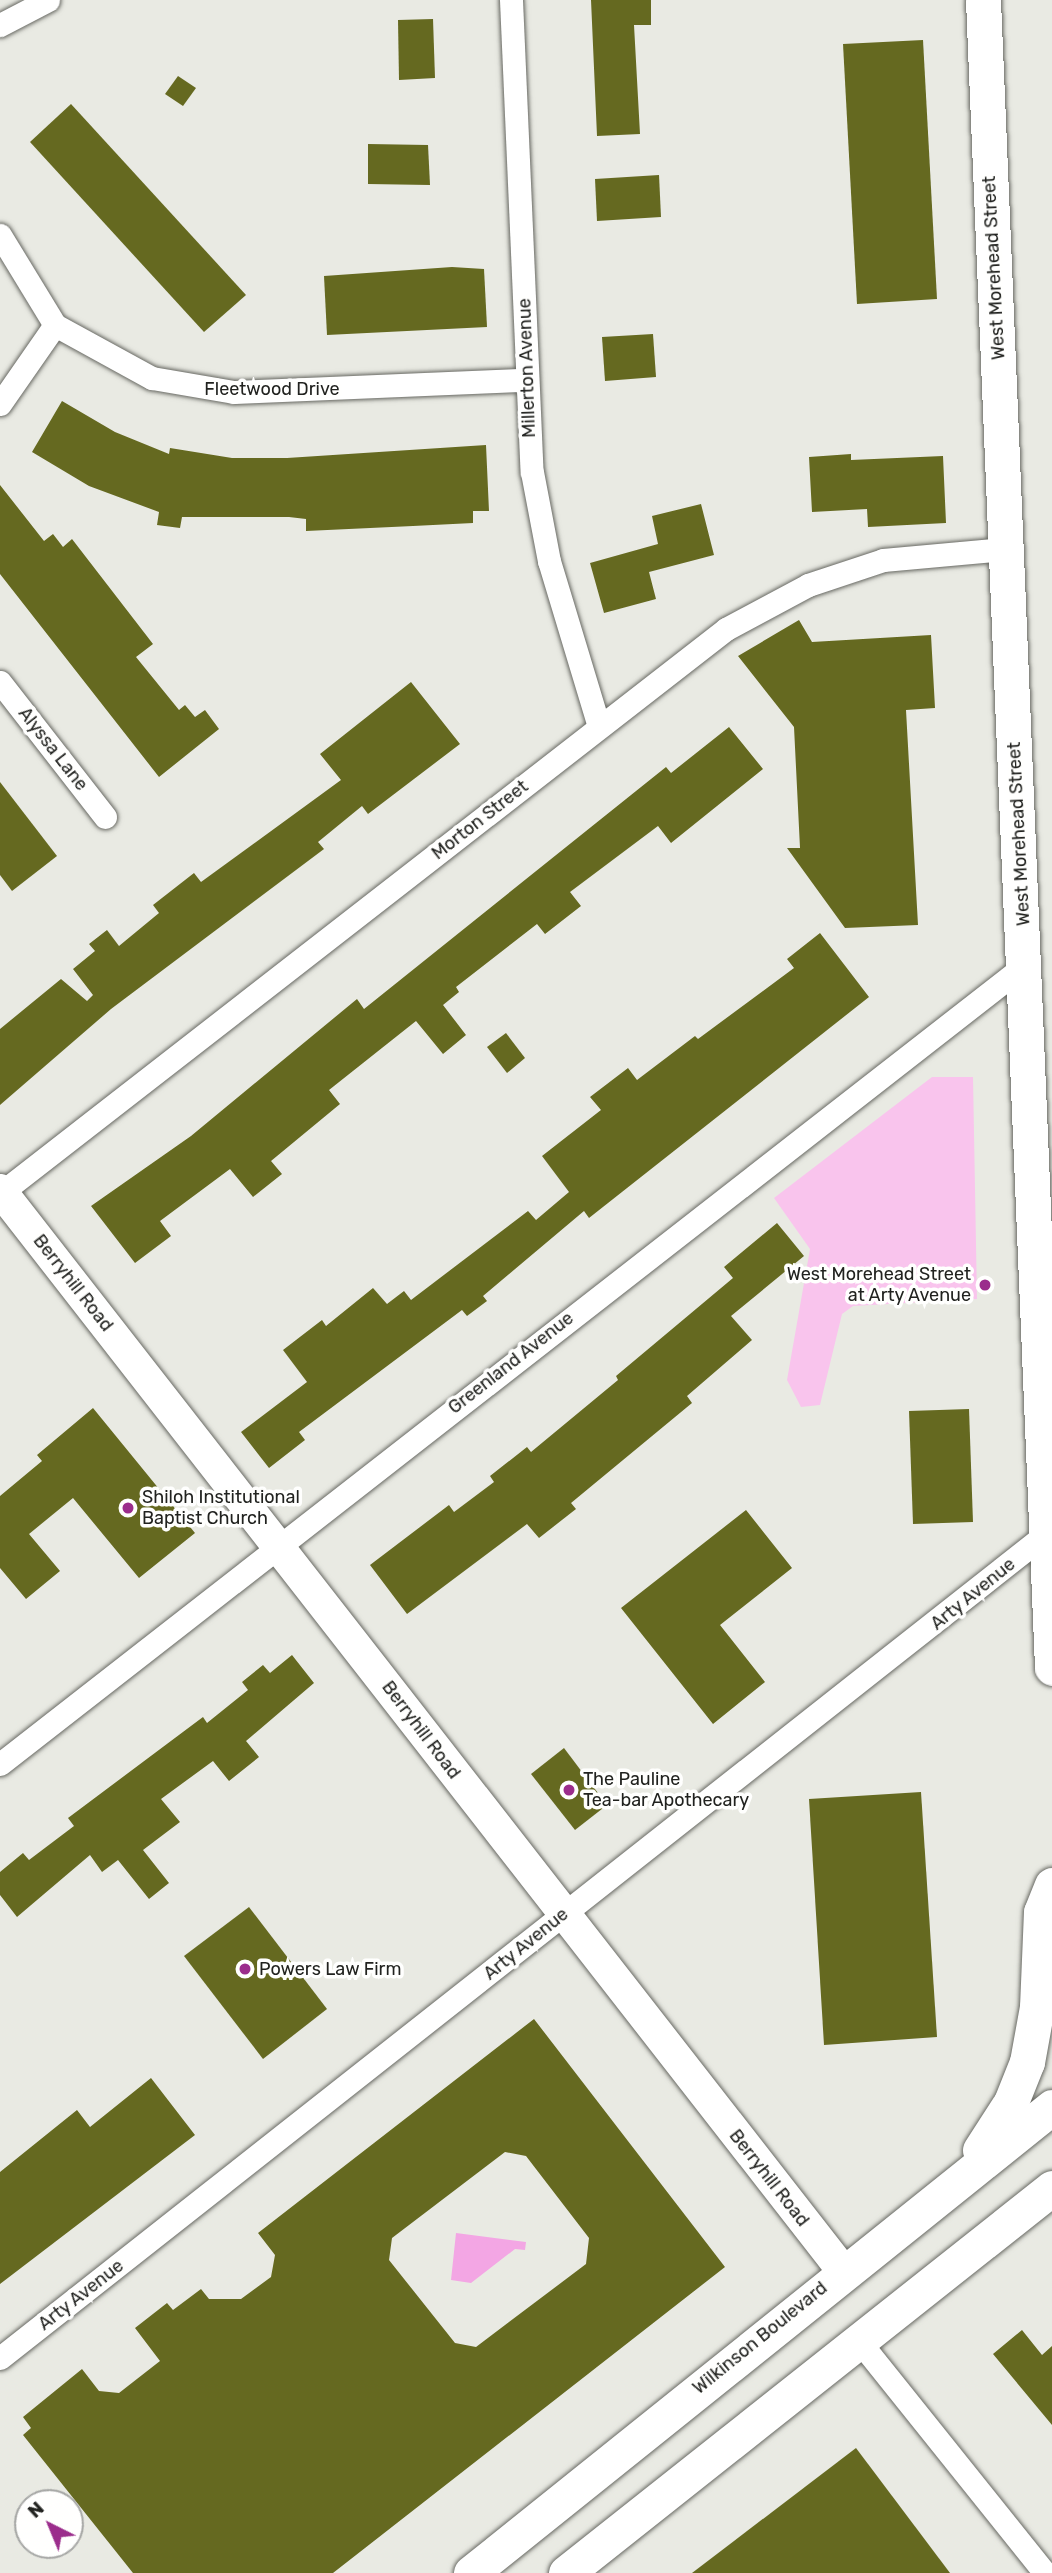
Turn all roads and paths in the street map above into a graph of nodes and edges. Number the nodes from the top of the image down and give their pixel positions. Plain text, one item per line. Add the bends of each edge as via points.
1 (48, 0) edge
2 (511, 0) edge
3 (983, 0) edge
4 (0, 25) edge
5 (0, 235) edge
6 (55, 325) junction
7 (526, 380) junction
8 (0, 404) edge
9 (1005, 549) junction
10 (0, 682) edge
11 (599, 727) junction
12 (105, 817) dead end
13 (1025, 965) junction
14 (1, 1191) edge
15 (1049, 1532) edge
16 (280, 1545) junction
17 (1052, 1668) edge
18 (0, 1764) edge
19 (1052, 1885) edge
20 (562, 1915) junction
21 (1052, 2107) edge
22 (1052, 2188) edge
23 (937, 2197) junction
24 (843, 2271) junction
25 (859, 2341) junction
26 (0, 2358) edge
27 (576, 2570) edge
28 (471, 2573) edge
29 (1045, 2573) edge

1 - 4 street
2 - 7 street, Millerton Avenue
3 - 9 main road, West Morehead Street
5 - 6 street, Fleetwood Drive
6 - 7 street, Fleetwood Drive via 108,358 193,388 318,390
6 - 8 street
7 - 11 street, Millerton Avenue via 532,472 549,561
9 - 11 street, Morton Street via 883,560 808,585 726,629
9 - 13 main road, West Morehead Street
10 - 12 street, Alyssa Lane
11 - 14 street, Morton Street
13 - 15 main road, West Morehead Street
13 - 16 street, Greenland Avenue
14 - 16 street, Berryhill Road
15 - 17 main road, West Morehead Street
15 - 20 street, Arty Avenue
16 - 18 street, Greenland Avenue
16 - 20 street, Berryhill Road
19 - 23 main road via 1041,1912 1034,2026 1020,2084 987,2141
20 - 24 street, Berryhill Road
20 - 26 street, Arty Avenue
21 - 23 main road, Wilkinson Boulevard
22 - 25 main road
23 - 24 main road, Wilkinson Boulevard
24 - 28 main road, Wilkinson Boulevard
25 - 27 main road
25 - 29 street

